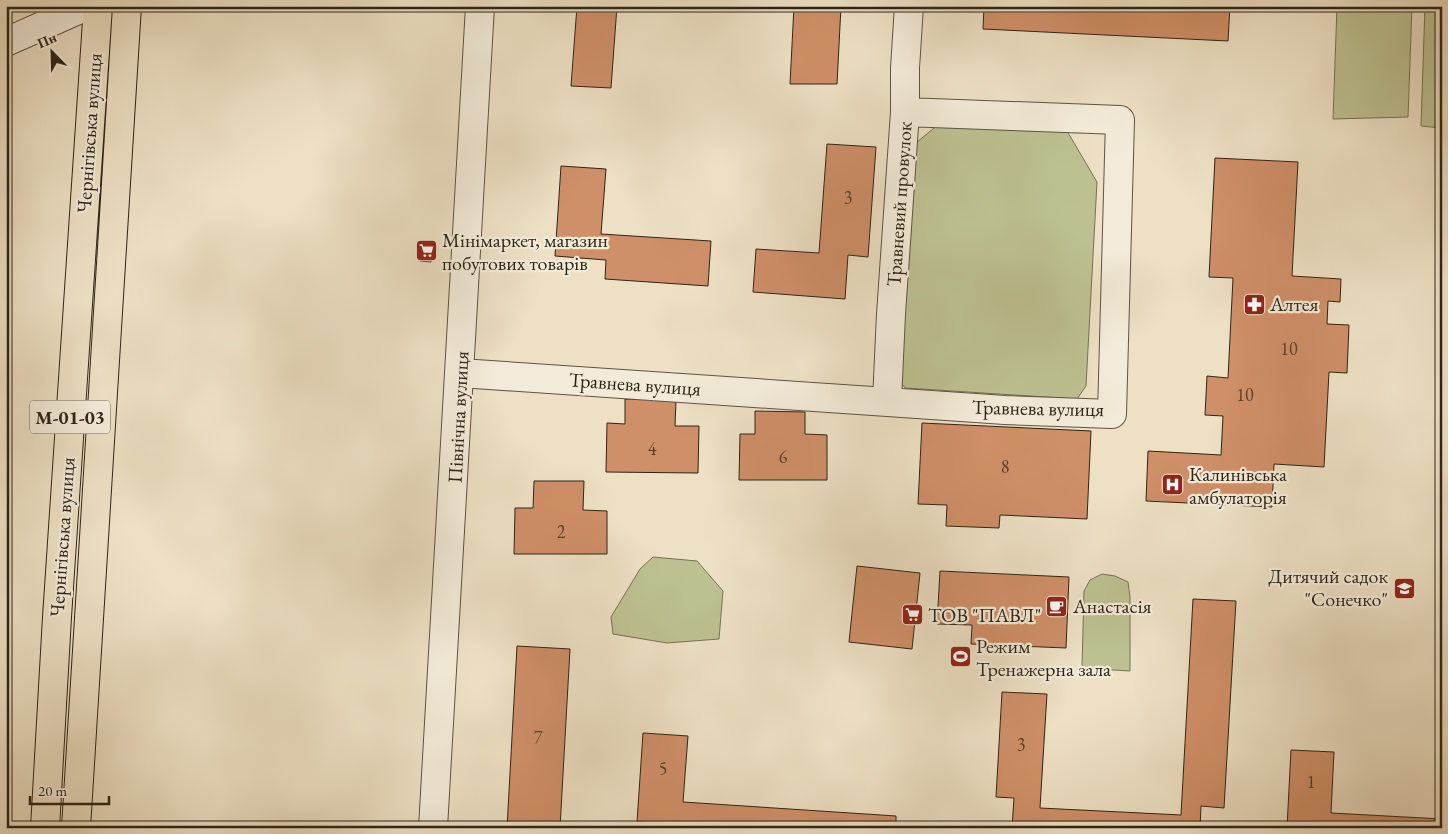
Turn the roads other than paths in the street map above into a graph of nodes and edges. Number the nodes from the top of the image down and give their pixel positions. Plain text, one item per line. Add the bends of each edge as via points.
1 (87, 6) edge
2 (98, 6) edge
3 (480, 6) edge
4 (910, 6) edge
5 (125, 7) edge
6 (6, 42) edge
7 (906, 112) junction
8 (460, 373) junction
9 (887, 401) junction
10 (45, 828) edge
11 (76, 828) edge
12 (434, 828) edge

1 - 6 street
2 - 10 main road, Чернігівська вулиця / М-01-03
3 - 8 street, Північна вулиця
4 - 7 street, Травневий провулок via 905,68
5 - 11 main road, Чернігівська вулиця / М-01-03
7 - 9 street, Травневий провулок
7 - 9 street, Травнева вулиця via 1120,120 1112,414
8 - 9 street, Травнева вулиця
8 - 12 street, Північна вулиця

